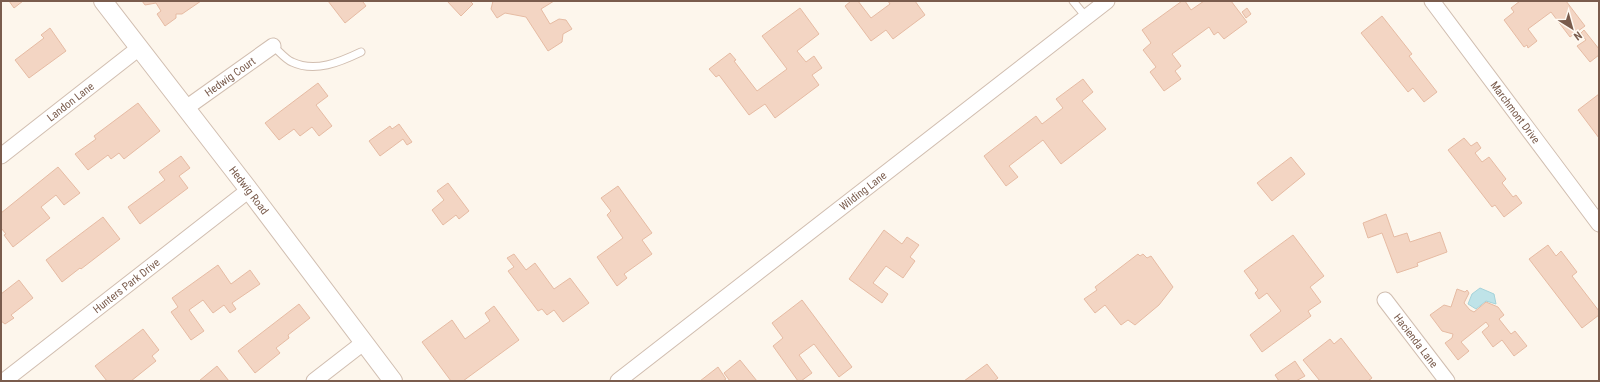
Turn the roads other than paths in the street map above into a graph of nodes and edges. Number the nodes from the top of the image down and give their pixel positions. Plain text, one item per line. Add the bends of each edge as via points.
1 (103, 1) edge
2 (1073, 1) edge
3 (1107, 1) edge
4 (1436, 2) edge
5 (1086, 18) junction
6 (273, 46) joint
7 (139, 48) junction
8 (361, 52) dead end
9 (186, 108) junction
10 (1, 156) edge
11 (249, 190) junction
12 (1599, 224) edge
13 (1385, 300) dead end
14 (363, 343) junction
15 (4, 381) edge
16 (314, 381) edge
17 (393, 381) edge
18 (618, 381) edge
19 (1447, 381) edge

1 - 7 street, Hedwig Road
2 - 5 lane
3 - 5 street, Wilding Lane
4 - 12 street, Marchmont Drive
5 - 18 street, Wilding Lane
6 - 8 lane via 291,62 312,67 337,63
6 - 9 street, Hedwig Court
7 - 9 street, Hedwig Road
7 - 10 street, Landon Lane
9 - 11 street, Hedwig Road
11 - 14 street, Hedwig Road
11 - 15 street, Hunters Park Drive
13 - 19 street, Hacienda Lane
14 - 16 street
14 - 17 street, Hedwig Road

